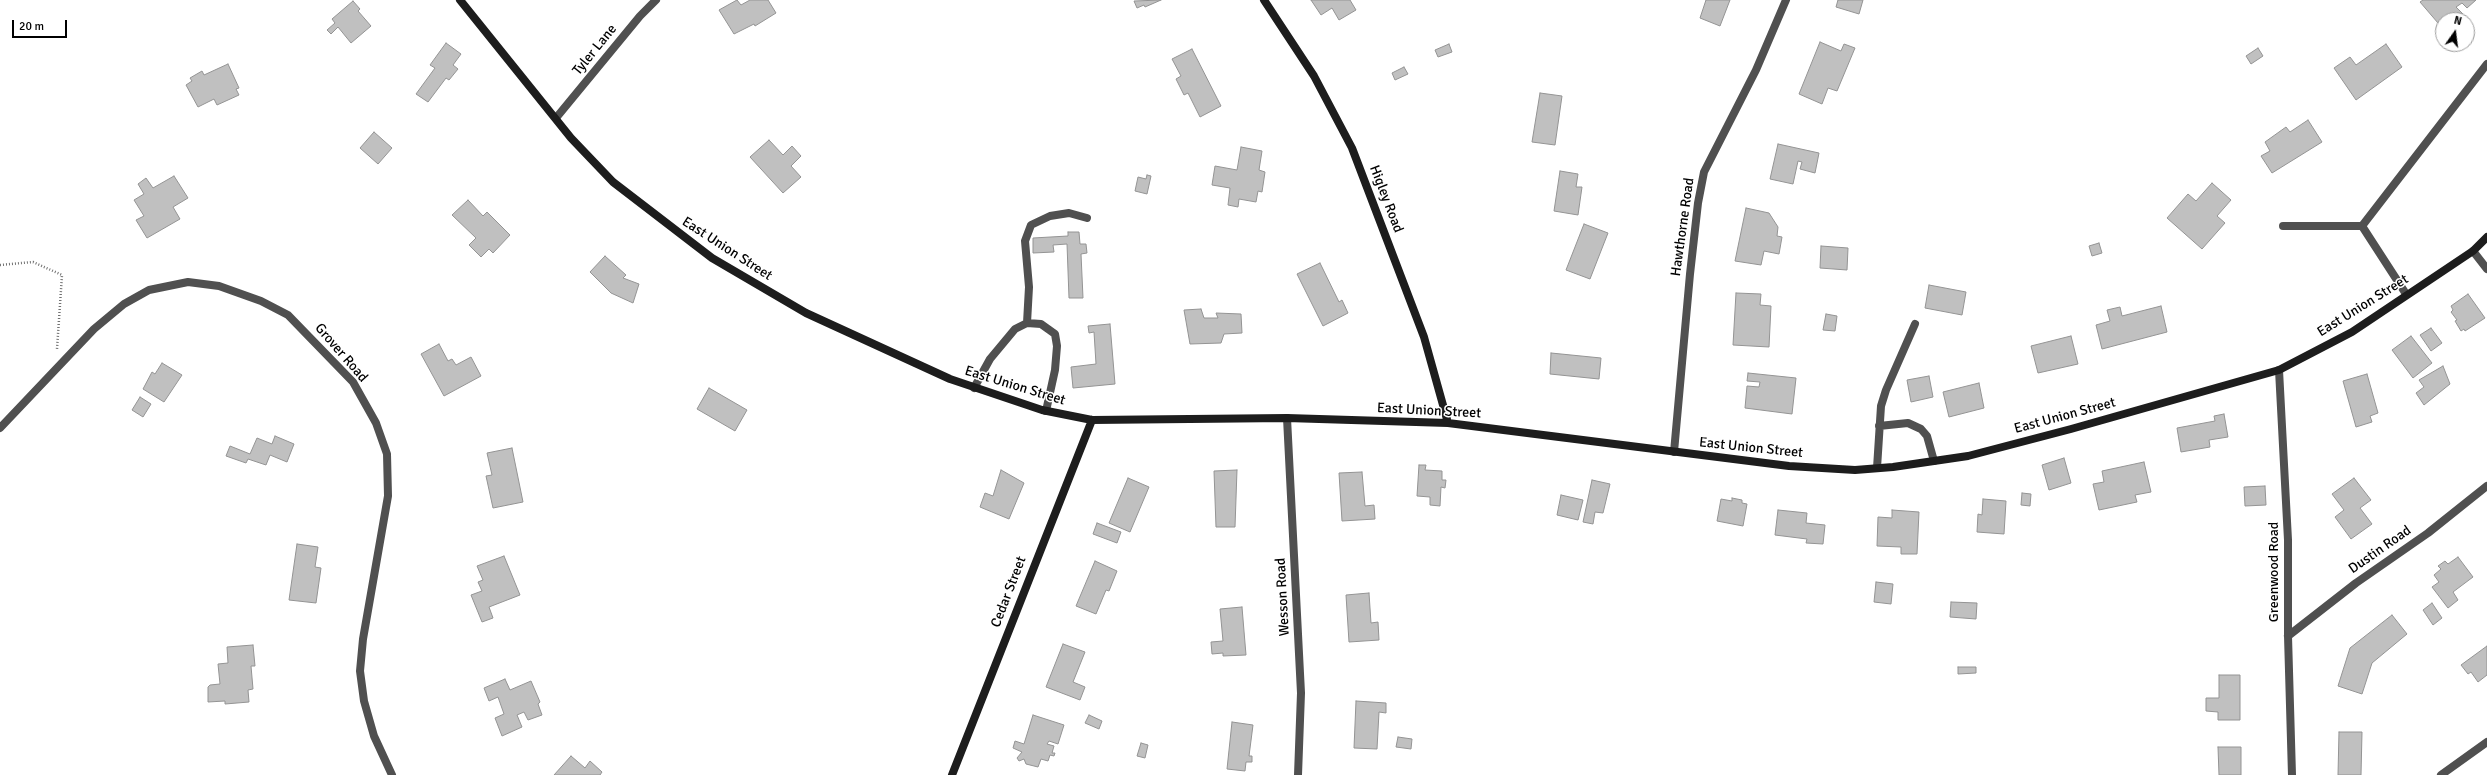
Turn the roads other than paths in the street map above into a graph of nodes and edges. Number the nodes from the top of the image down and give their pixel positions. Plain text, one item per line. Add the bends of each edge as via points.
1 (460, 0) edge
2 (656, 0) edge
3 (1264, 0) edge
4 (1786, 0) edge
5 (2487, 64) edge
6 (556, 118) junction
7 (1087, 218) dead end
8 (2283, 226) dead end
9 (2362, 226) junction
10 (2487, 237) edge
11 (2473, 251) junction
12 (2487, 269) edge
13 (2406, 294) junction
14 (1026, 323) junction
15 (1915, 324) dead end
16 (2279, 370) junction
17 (974, 388) junction
18 (1046, 411) junction
19 (1288, 418) junction
20 (1092, 420) junction
21 (1448, 423) junction
22 (1880, 426) junction
23 (0, 428) edge
24 (1674, 452) junction
25 (1934, 461) junction
26 (1877, 468) junction
27 (2487, 486) edge
28 (2288, 636) junction
29 (2487, 742) edge
30 (392, 775) edge
31 (952, 775) edge
32 (1298, 775) edge
33 (2292, 775) edge
34 (2441, 775) edge

1 - 6 street, East Union Street
2 - 6 street, Tyler Lane
3 - 21 street, Higley Road via 1314,76 1352,148 1424,337
4 - 24 street, Hawthorne Road via 1756,70 1704,172 1690,274
5 - 9 street
6 - 17 street, East Union Street via 612,182 712,258 806,313
7 - 14 street via 1069,213 1050,216 1031,225 1025,241 1029,286
8 - 9 street
9 - 13 street
10 - 11 street, East Union Street
11 - 12 street
11 - 13 street, East Union Street
13 - 16 street, East Union Street via 2352,332
14 - 17 street via 1015,329 1003,341
14 - 18 street via 1041,324 1054,334 1057,346 1055,370
15 - 22 street via 1886,390 1881,406
16 - 25 street, East Union Street via 2071,429 1968,456
16 - 28 street, Greenwood Road via 2288,540
17 - 18 street, East Union Street
18 - 20 street, East Union Street
19 - 20 street, East Union Street
19 - 21 street, East Union Street
19 - 32 street, Wesson Road via 1301,693
20 - 31 street, Cedar Street
21 - 24 street, East Union Street
22 - 25 street via 1908,424 1921,428 1927,436
22 - 26 street
23 - 30 street, Grover Road via 94,329 124,304 149,290 188,282 219,286 261,300 288,315 353,382 376,423 386,454 388,496 363,639 360,672 372,730 380,754
24 - 26 street, East Union Street via 1789,466 1855,470
25 - 26 street, East Union Street
27 - 28 street, Dustin Road via 2428,533 2356,583
28 - 33 street, Greenwood Road
29 - 34 street

